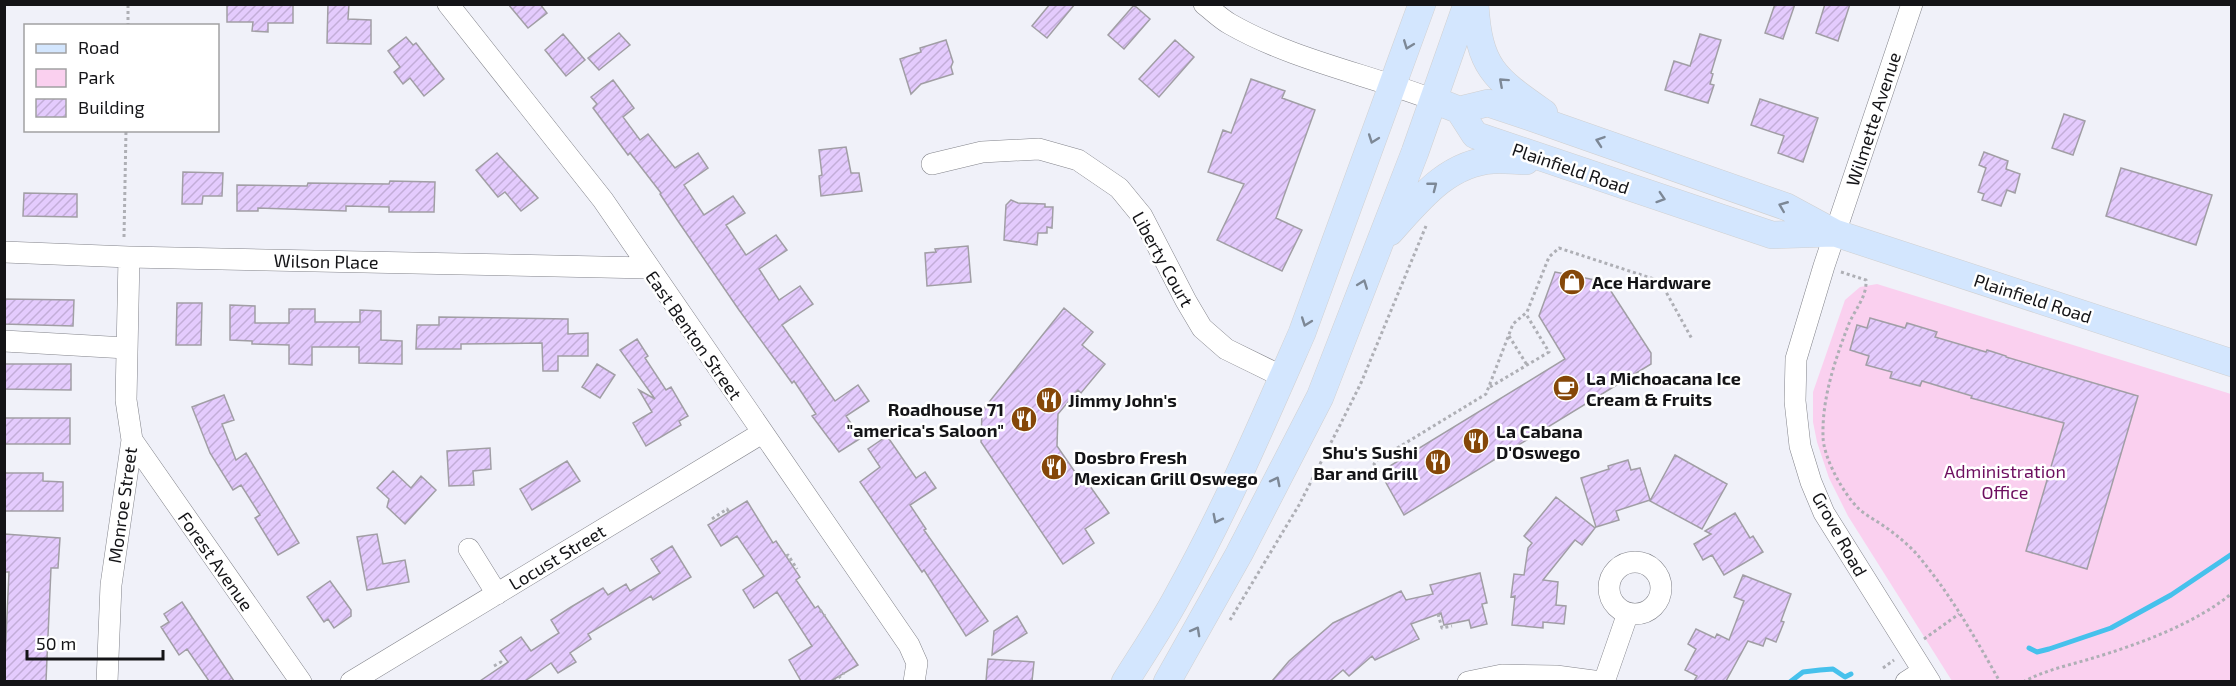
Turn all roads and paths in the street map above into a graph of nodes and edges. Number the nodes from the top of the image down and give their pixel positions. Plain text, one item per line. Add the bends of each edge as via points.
1 (128, 4) edge
2 (448, 4) edge
3 (1204, 4) edge
4 (1422, 4) edge
5 (1467, 4) edge
6 (1475, 4) edge
7 (1911, 4) edge
8 (128, 24) edge
9 (1393, 84) junction
10 (1434, 100) junction
11 (1459, 110) junction
12 (1567, 129) junction
13 (126, 132) edge
14 (1555, 163) junction
15 (932, 164) dead end
16 (1431, 217) dead end
17 (1835, 233) junction
18 (1379, 244) junction
19 (127, 249) junction
20 (4, 252) edge
21 (648, 268) junction
22 (1866, 280) dead end
23 (1526, 314) junction
24 (1509, 336) junction
25 (1692, 339) dead end
26 (4, 341) edge
27 (126, 348) junction
28 (2232, 363) edge
29 (1527, 365) junction
30 (1282, 377) junction
31 (1488, 388) junction
32 (762, 433) junction
33 (132, 440) junction
34 (1377, 471) dead end
35 (729, 512) dead end
36 (712, 519) dead end
37 (469, 549) dead end
38 (786, 556) dead end
39 (797, 569) dead end
40 (2232, 593) edge
41 (497, 594) junction
42 (820, 610) dead end
43 (1628, 613) dead end
44 (1438, 614) dead end
45 (1959, 614) junction
46 (825, 616) dead end
47 (1229, 621) dead end
48 (1452, 626) dead end
49 (1918, 643) dead end
50 (503, 665) dead end
51 (494, 666) dead end
52 (844, 673) dead end
53 (1920, 678) edge
54 (915, 680) edge
55 (107, 681) edge
56 (301, 681) edge
57 (351, 681) edge
58 (834, 681) edge
59 (1125, 681) edge
60 (1167, 681) edge
61 (1468, 681) edge
62 (1603, 681) edge
63 (2001, 681) edge
64 (2023, 681) edge

1 - 8 path
2 - 21 street, East Benton Street via 603,200
3 - 9 street via 1229,24 1295,54
4 -> 9 main road
5 - 10 main road
12 -> 6 main road via 1496,76 1482,52
7 - 17 street, Wilmette Avenue
9 - 10 street
9 -> 30 main road via 1302,333
10 - 11 main road
10 - 18 main road
11 - 12 main road, Plainfield Road via 1488,103
11 - 14 main road, Plainfield Road via 1475,135
17 -> 12 main road, Plainfield Road via 1787,207
13 - 19 path
14 -> 17 main road, Plainfield Road via 1772,235
18 -> 14 main road via 1428,190 1455,170 1494,160
15 - 30 street, Liberty Court via 982,152 1039,149 1078,160 1119,188 1142,216 1202,328 1226,349
16 - 47 path via 1340,425 1299,505
17 - 28 main road, Plainfield Road
17 - 53 street, Grove Road via 1796,359 1800,446 1824,513
60 -> 18 main road via 1239,554 1320,397
19 - 20 street, Wilson Place
19 - 21 street, Wilson Place
19 - 27 street, Monroe Street
21 - 32 street, East Benton Street
22 - 45 path via 1867,291 1849,323 1828,392 1822,439 1828,459 1858,508 1910,545
23 - 24 path via 1516,321
23 - 25 path via 1549,256 1562,248 1660,281
23 - 29 path via 1549,352
24 - 29 path
24 - 31 path
26 - 27 street
27 - 33 street, Monroe Street via 126,400
29 - 31 path
30 -> 59 main road via 1232,490 1178,595
31 - 34 path via 1486,394 1376,461
32 - 41 street, Locust Street
32 - 54 street, East Benton Street via 909,645 917,663
33 - 55 street, Monroe Street via 111,585
33 - 56 street, Forest Avenue
35 - 36 path via 727,509
37 - 41 street
38 - 39 path
40 - 64 path via 2136,645
41 - 57 street, Locust Street
42 - 46 path
43 - 62 street
44 - 48 path via 1442,628
45 - 49 path
45 - 63 path
50 - 51 path via 501,662
52 - 58 path
61 - 62 street via 1502,675

